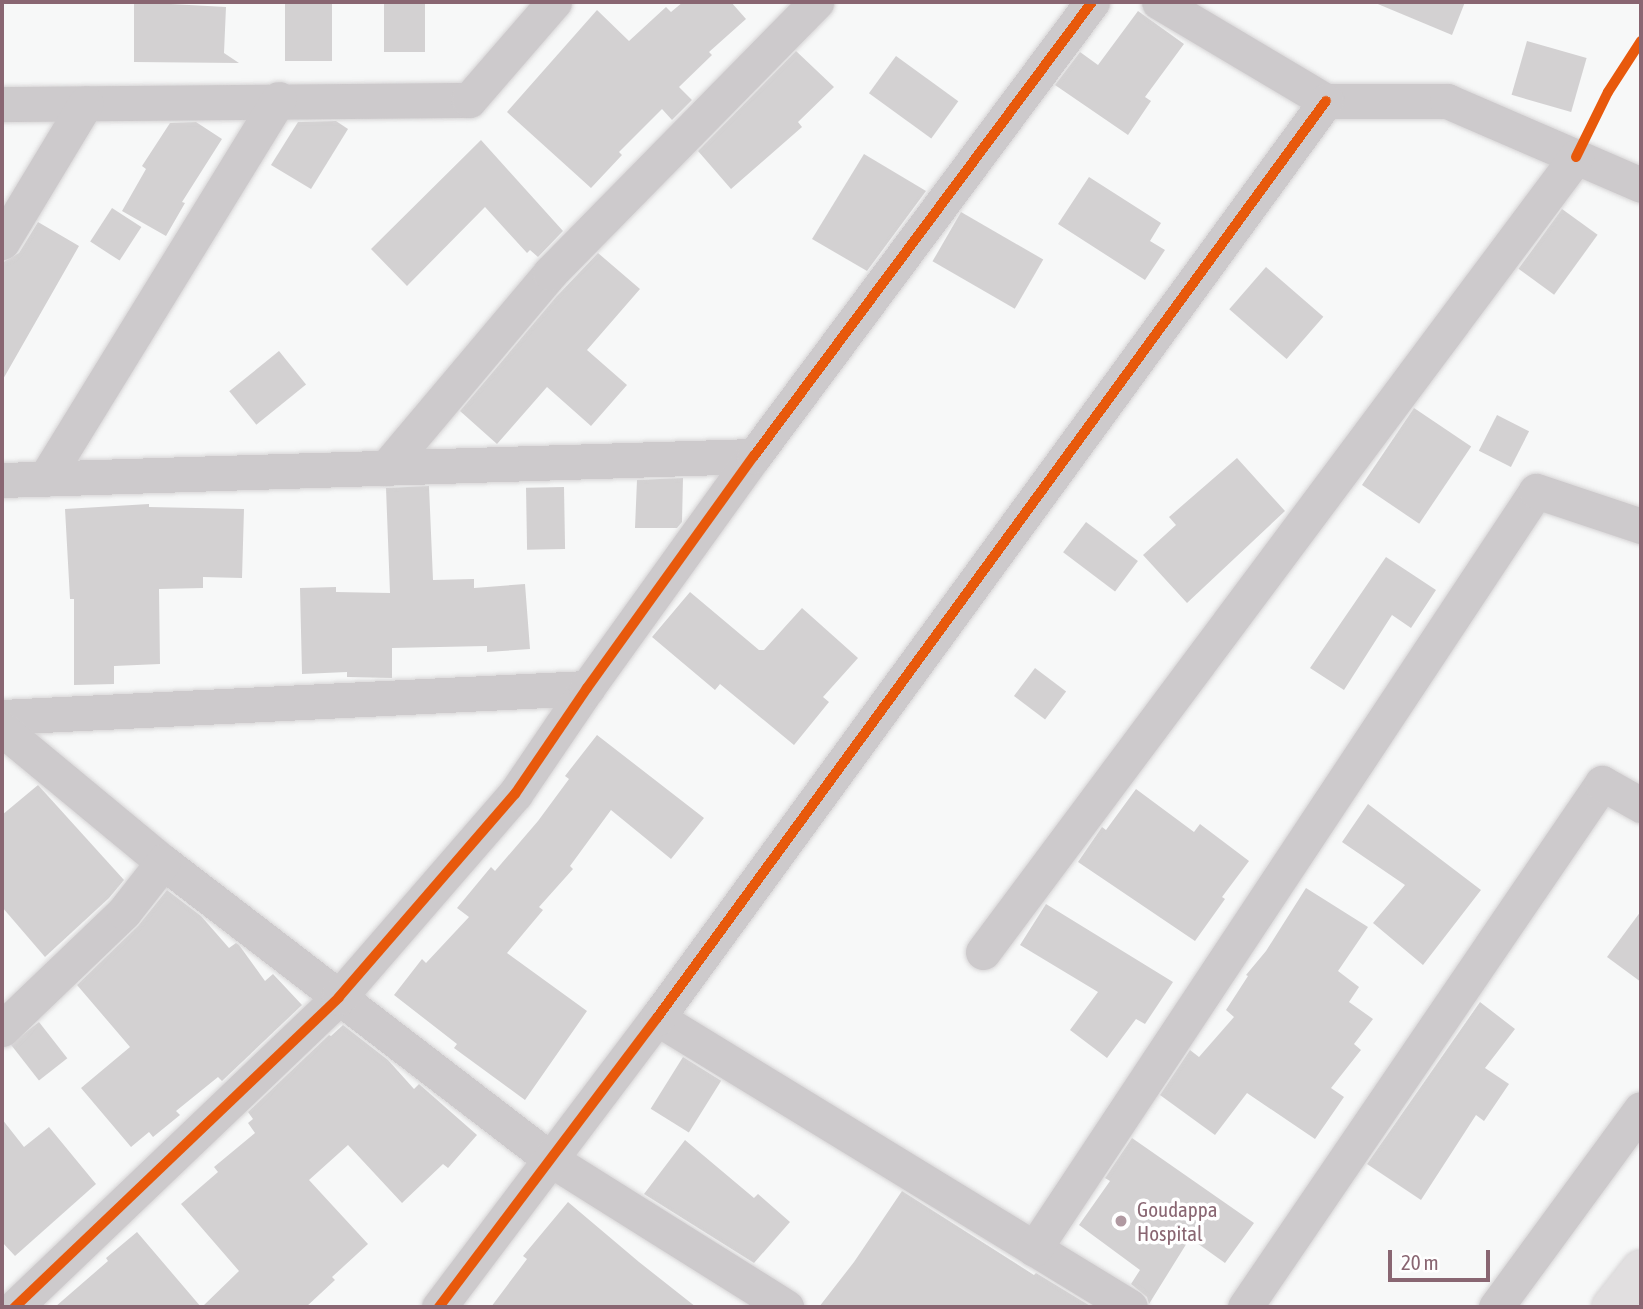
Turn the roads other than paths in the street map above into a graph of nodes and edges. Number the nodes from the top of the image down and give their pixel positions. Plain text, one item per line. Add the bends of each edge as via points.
1 (554, 2) edge
2 (816, 2) edge
3 (1092, 2) edge
4 (1159, 2) edge
5 (279, 99) junction
6 (1325, 102) junction
7 (86, 103) junction
8 (2, 104) edge
9 (1576, 157) junction
10 (1641, 185) edge
11 (2, 242) edge
12 (754, 456) junction
13 (386, 468) junction
14 (45, 479) junction
15 (2, 480) edge
16 (1641, 526) edge
17 (587, 688) junction
18 (2, 717) edge
19 (2, 729) edge
20 (1641, 805) edge
21 (163, 862) junction
22 (983, 952) dead end
23 (339, 997) junction
24 (657, 1018) junction
25 (2, 1029) edge
26 (1641, 1109) edge
27 (550, 1159) junction
28 (1034, 1248) junction
29 (1641, 1269) edge
30 (15, 1307) edge
31 (439, 1307) edge
32 (786, 1307) edge
33 (1130, 1307) edge
34 (1245, 1307) edge
35 (1496, 1307) edge
36 (1611, 1307) edge

1 - 5 street via 469,100
2 - 13 street via 550,273
3 - 12 street
4 - 6 street
5 - 7 street
5 - 14 street
6 - 9 street via 1447,101
6 - 24 street
7 - 8 street
7 - 11 street
9 - 10 street
9 - 22 street
12 - 13 street
12 - 17 street
13 - 14 street
14 - 15 street
16 - 28 street via 1536,491
17 - 18 street
17 - 23 street via 515,794
19 - 21 street
20 - 34 street via 1602,783
21 - 23 street
21 - 25 street via 124,912
23 - 27 street
23 - 30 street
24 - 27 street
24 - 28 street
26 - 35 street
27 - 31 street
27 - 32 street
28 - 33 street
29 - 36 main road

